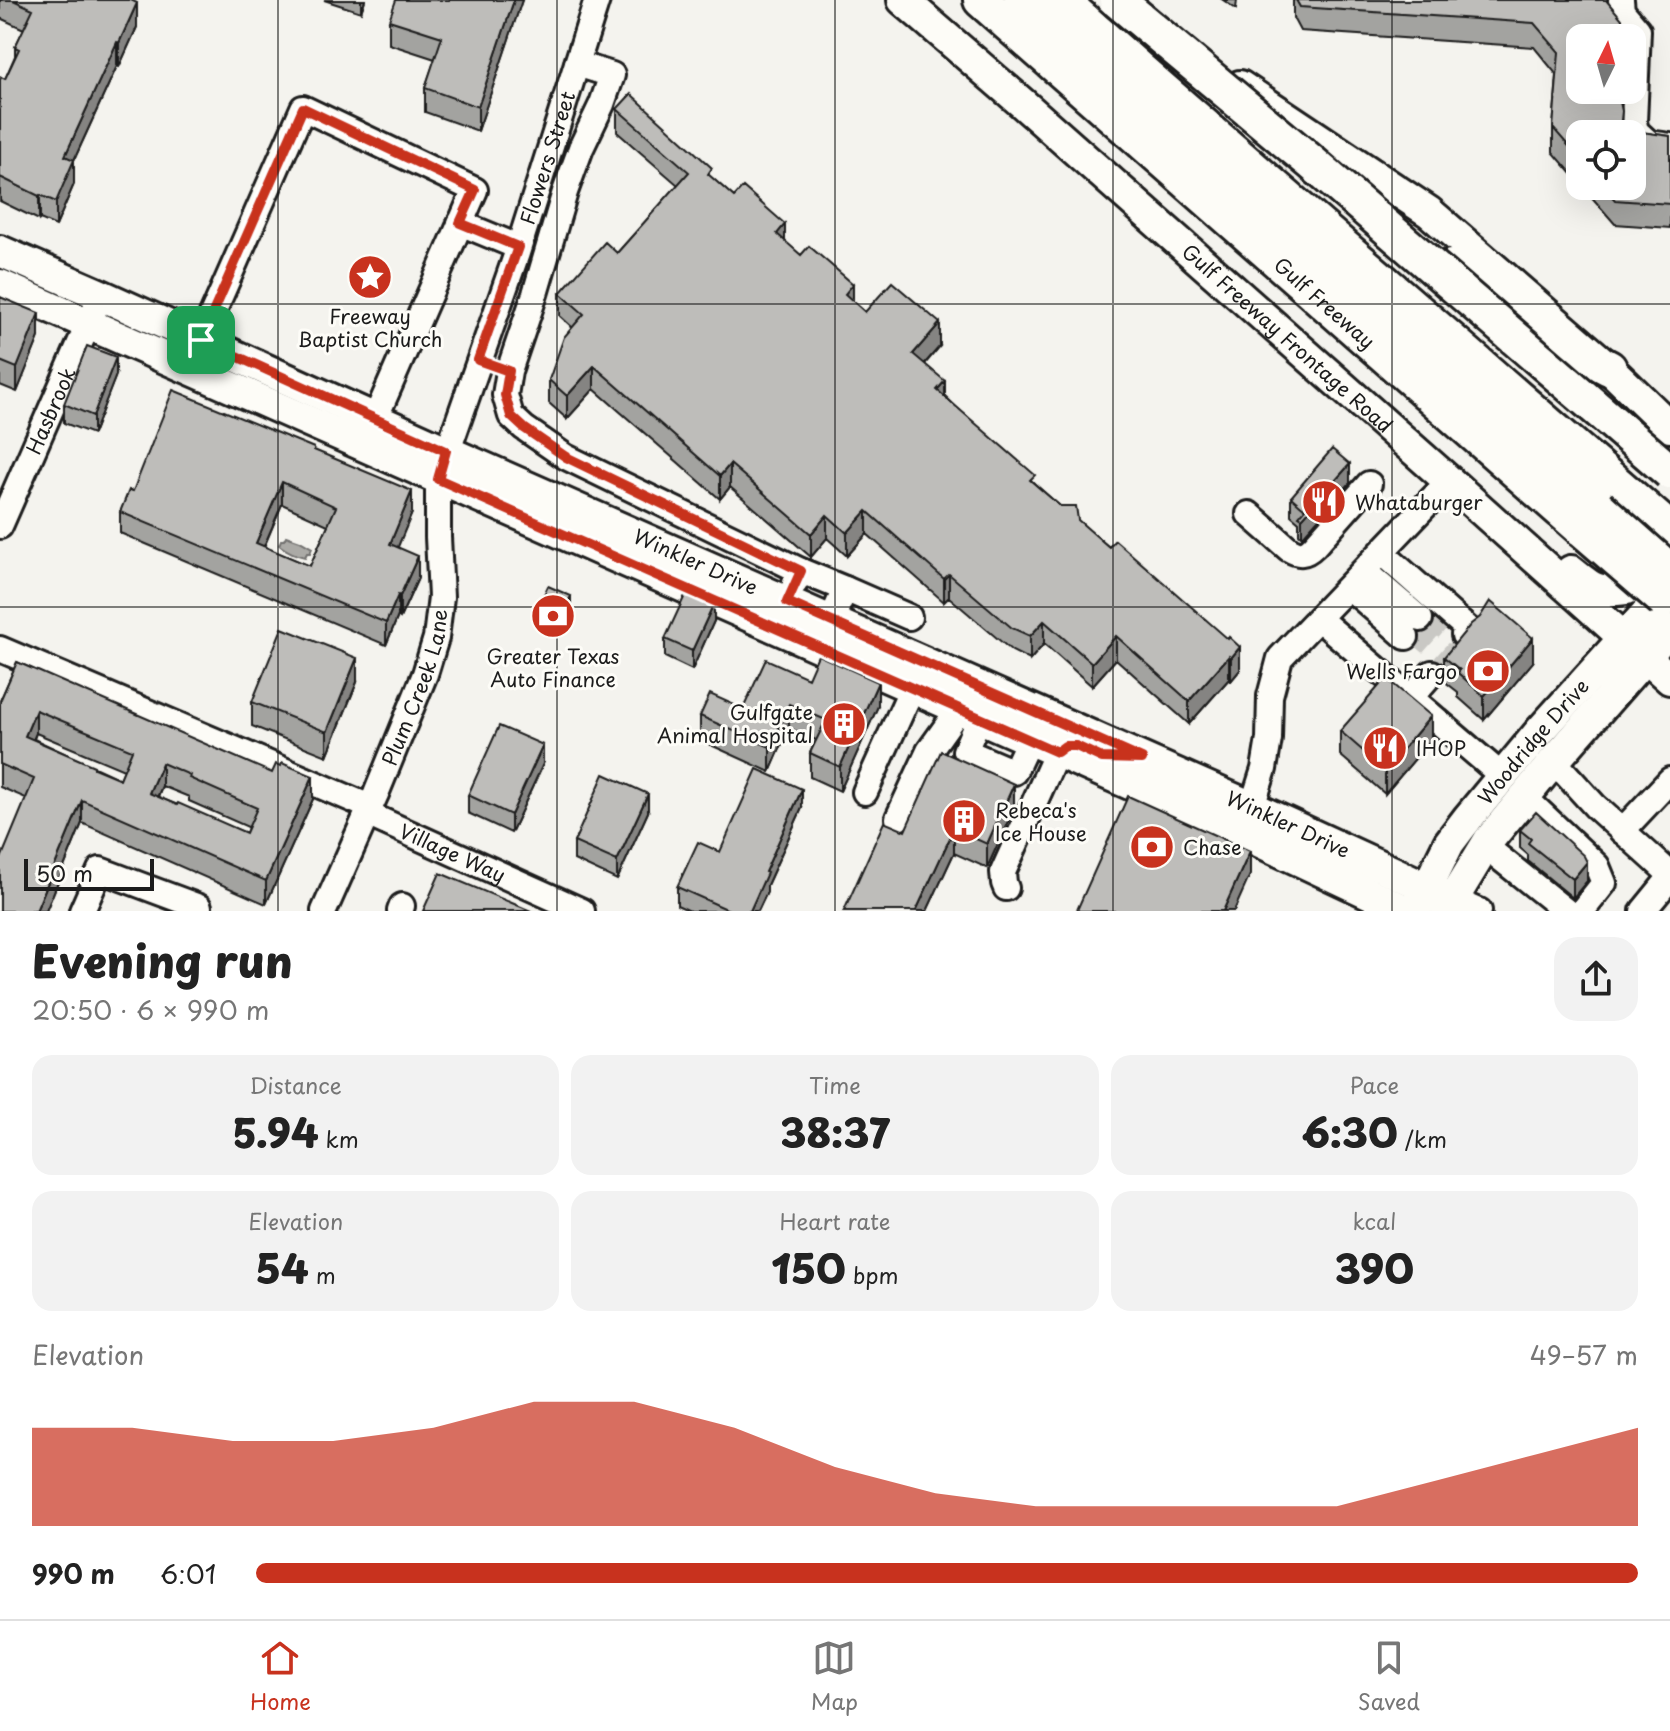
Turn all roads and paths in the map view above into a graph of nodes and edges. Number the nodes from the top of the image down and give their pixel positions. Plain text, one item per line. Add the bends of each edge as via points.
1 (597, 0) edge
2 (903, 0) edge
3 (981, 0) edge
4 (1021, 0) edge
5 (1061, 0) edge
6 (1117, 0) edge
7 (1133, 0) edge
8 (1621, 0) edge
9 (577, 64) junction
10 (1141, 71) junction
11 (1670, 146) edge
12 (460, 223) junction
13 (518, 247) junction
14 (0, 251) edge
15 (0, 285) edge
16 (101, 295) junction
17 (90, 324) junction
18 (201, 340) junction
19 (478, 360) junction
20 (1609, 368) junction
21 (509, 371) junction
22 (375, 419) junction
23 (1668, 428) edge
24 (442, 465) junction
25 (1670, 472) edge
26 (1452, 483) junction
27 (1369, 484) dead end
28 (1600, 507) junction
29 (1249, 514) dead end
30 (0, 526) edge
31 (1670, 530) edge
32 (1670, 538) edge
33 (801, 571) junction
34 (1365, 571) junction
35 (845, 589) junction
36 (734, 594) junction
37 (1669, 600) edge
38 (787, 602) junction
39 (909, 617) dead end
40 (1319, 619) junction
41 (831, 621) junction
42 (1417, 624) tunnel mouth
43 (1464, 635) edge
44 (1634, 647) junction
45 (0, 649) edge
46 (1432, 673) dead end
47 (1670, 679) edge
48 (946, 697) junction
49 (1410, 698) junction
50 (1057, 752) junction
51 (1142, 759) junction
52 (1554, 761) junction
53 (1502, 776) junction
54 (1670, 780) edge
55 (1180, 791) junction
56 (865, 792) dead end
57 (1524, 797) junction
58 (368, 810) junction
59 (898, 818) dead end
60 (1246, 820) junction
61 (1622, 831) junction
62 (1485, 846) junction
63 (1670, 876) edge
64 (1006, 888) dead end
65 (1444, 904) edge
66 (201, 910) edge
67 (82, 911) edge
68 (324, 911) edge
69 (582, 911) edge
70 (1407, 911) edge
71 (1566, 911) edge
72 (1582, 911) edge
73 (1643, 911) edge

1 - 9 street, Flowers Street
2 - 26 main road, Gulf Freeway Frontage Road
3 - 28 highway, Gulf Freeway
4 - 28 highway, Gulf Freeway
5 - 10 highway, Gulf Freeway
6 - 25 highway, bridge
7 - 20 main road via 1244,89 1429,212
8 - 11 street via 1622,11 1638,30 1636,131 1649,143
9 - 13 street, Flowers Street
9 - 21 street via 612,75 565,192
10 - 20 highway via 1201,94 1563,344
10 - 28 highway, Gulf Freeway
12 - 13 street
12 - 18 street via 475,190 303,108
12 - 22 street
13 - 19 street, Flowers Street
14 - 16 main road, Winkler Drive
15 - 17 main road, Winkler Drive
16 - 17 street, Hasbrook
16 - 18 main road, Winkler Drive
17 - 24 main road, Winkler Drive
17 - 30 street, Hasbrook
18 - 22 main road, Winkler Drive
19 - 21 street
19 - 24 street, Flowers Street
20 - 23 main road
21 - 33 street via 505,395 511,416 566,457
22 - 24 main road, Winkler Drive
24 - 36 main road, Winkler Drive
24 - 58 street, Plum Creek Lane via 436,638
26 - 32 main road via 1471,491 1604,592 1627,589
26 - 34 street
26 - 44 main road, Gulf Freeway Frontage Road
27 - 29 street via 1303,554 1289,549
28 - 31 highway, Gulf Freeway
28 - 37 highway, Gulf Freeway, bridge
33 - 35 street
33 - 38 street
34 - 40 street
34 - 42 street
34 - 43 street via 1469,630
35 - 39 street
35 - 41 street
36 - 38 main road, Winkler Drive
36 - 48 main road, Winkler Drive
37 - 44 main road, Woodridge Drive
37 - 44 main road, Woodridge Drive
38 - 41 main road, Winkler Drive
40 - 49 street
40 - 60 street via 1280,658 1270,696 1264,769
41 - 48 main road, Winkler Drive
44 - 47 main road, Gulf Freeway Frontage Road
44 - 52 main road, Woodridge Drive
44 - 53 main road, Woodridge Drive via 1541,730
45 - 58 street, Village Way
46 - 49 street
48 - 50 main road, Winkler Drive
48 - 51 main road, Winkler Drive
48 - 56 street
48 - 59 street via 929,751
49 - 53 street
50 - 51 main road via 1076,746 1102,758
50 - 55 main road, Winkler Drive
50 - 64 street via 1003,872
51 - 55 main road, Winkler Drive
52 - 57 main road, Woodridge Drive
52 - 61 street
53 - 65 main road, Woodridge Drive via 1449,843
54 - 61 street
55 - 60 main road, Winkler Drive
57 - 62 main road, Woodridge Drive
57 - 72 street via 1597,866 1604,883
58 - 68 street, Plum Creek Lane
58 - 69 street, Village Way
60 - 65 main road, Winkler Drive
60 - 70 main road, Winkler Drive
61 - 63 street
62 - 65 main road, Woodridge Drive
62 - 71 street
63 - 73 street
66 - 67 street via 100,870

